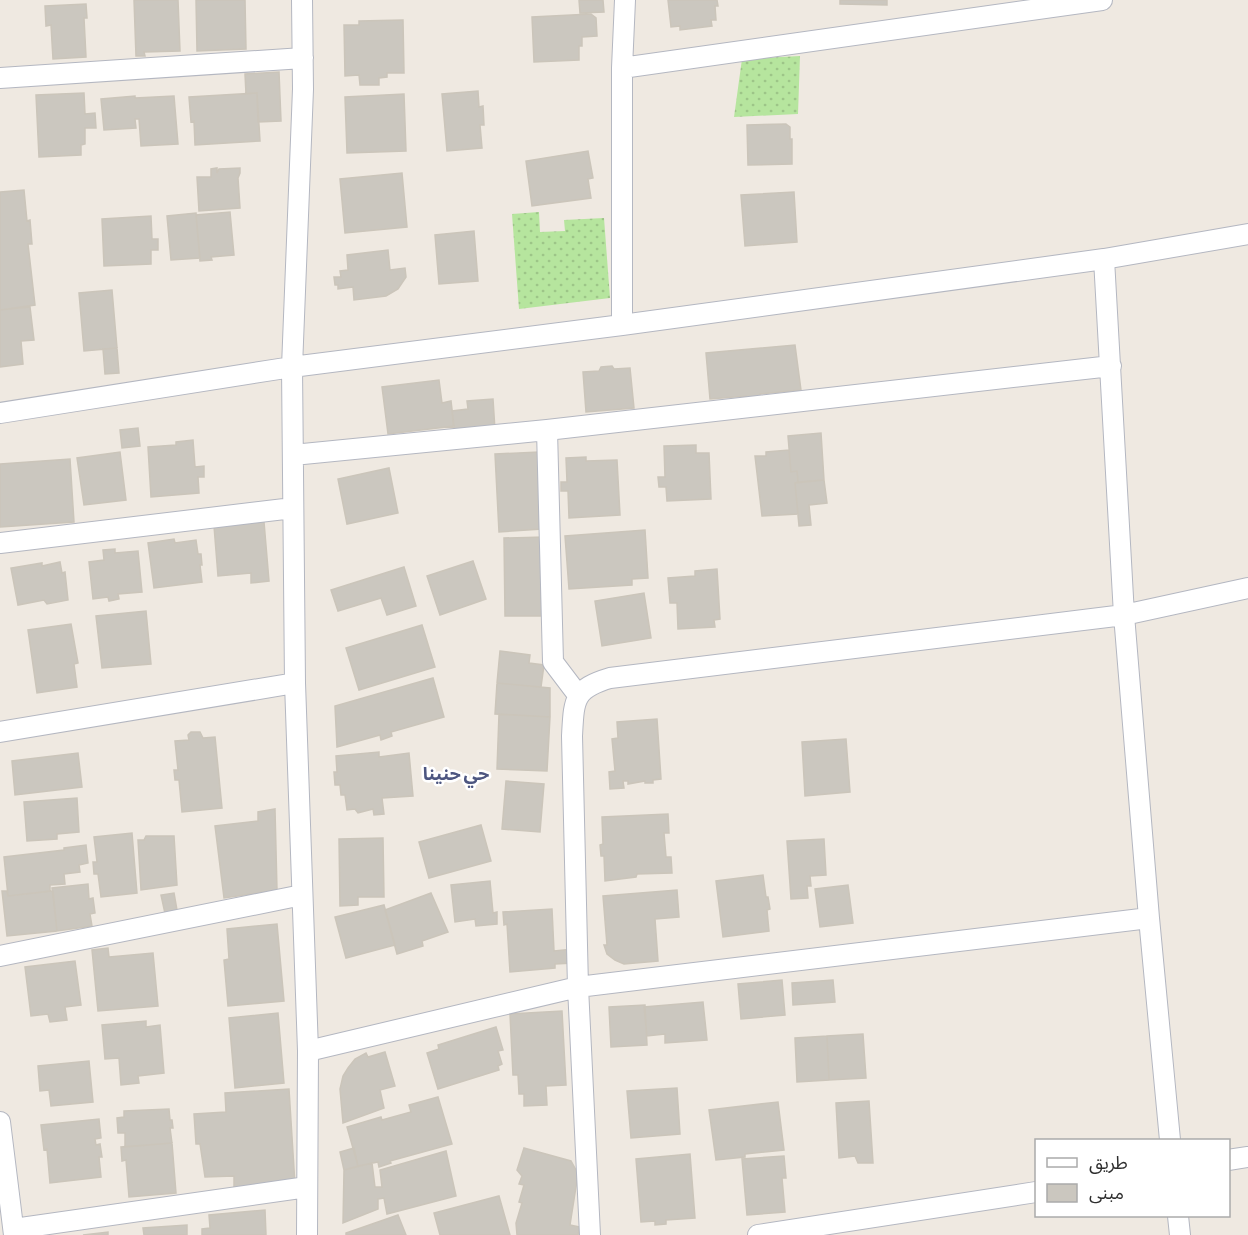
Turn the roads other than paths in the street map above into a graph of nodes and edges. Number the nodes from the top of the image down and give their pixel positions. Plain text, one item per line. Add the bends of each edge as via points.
1 (302, 0) edge
2 (625, 0) edge
3 (1102, 0) edge
4 (303, 58) junction
5 (622, 68) junction
6 (0, 78) edge
7 (1248, 234) edge
8 (1104, 259) junction
9 (622, 325) junction
10 (1111, 366) junction
11 (292, 367) junction
12 (0, 413) edge
13 (547, 430) junction
14 (293, 455) junction
15 (293, 508) junction
16 (0, 543) edge
17 (1248, 588) edge
18 (1124, 615) junction
19 (295, 683) junction
20 (578, 695) junction
21 (0, 732) edge
22 (303, 895) junction
23 (1149, 918) junction
24 (0, 956) edge
25 (578, 987) junction
26 (308, 1051) junction
27 (0, 1122) edge
28 (1170, 1139) edge
29 (1248, 1157) edge
30 (1230, 1160) edge
31 (307, 1187) junction
32 (1035, 1192) edge
33 (1178, 1217) edge
34 (14, 1232) edge
35 (306, 1235) edge
36 (590, 1235) edge
37 (758, 1235) edge
38 (1180, 1235) edge

1 - 4 street
2 - 5 street
3 - 5 street
4 - 6 street
4 - 11 street
5 - 9 street
7 - 8 street
8 - 9 street
8 - 10 street
9 - 11 street
10 - 13 street
10 - 18 street
11 - 12 street
11 - 14 street
13 - 14 street
13 - 20 street via 553,662
14 - 15 street
15 - 16 street
15 - 19 street
17 - 18 street
18 - 20 street via 610,678 590,684
18 - 23 street
19 - 21 street
19 - 22 street
20 - 25 street via 572,736
22 - 24 street
22 - 26 street
23 - 25 street
23 - 28 street
25 - 26 street
25 - 36 street
26 - 31 street
27 - 34 street
29 - 30 street
31 - 34 street
31 - 35 street
32 - 37 street
33 - 38 street

